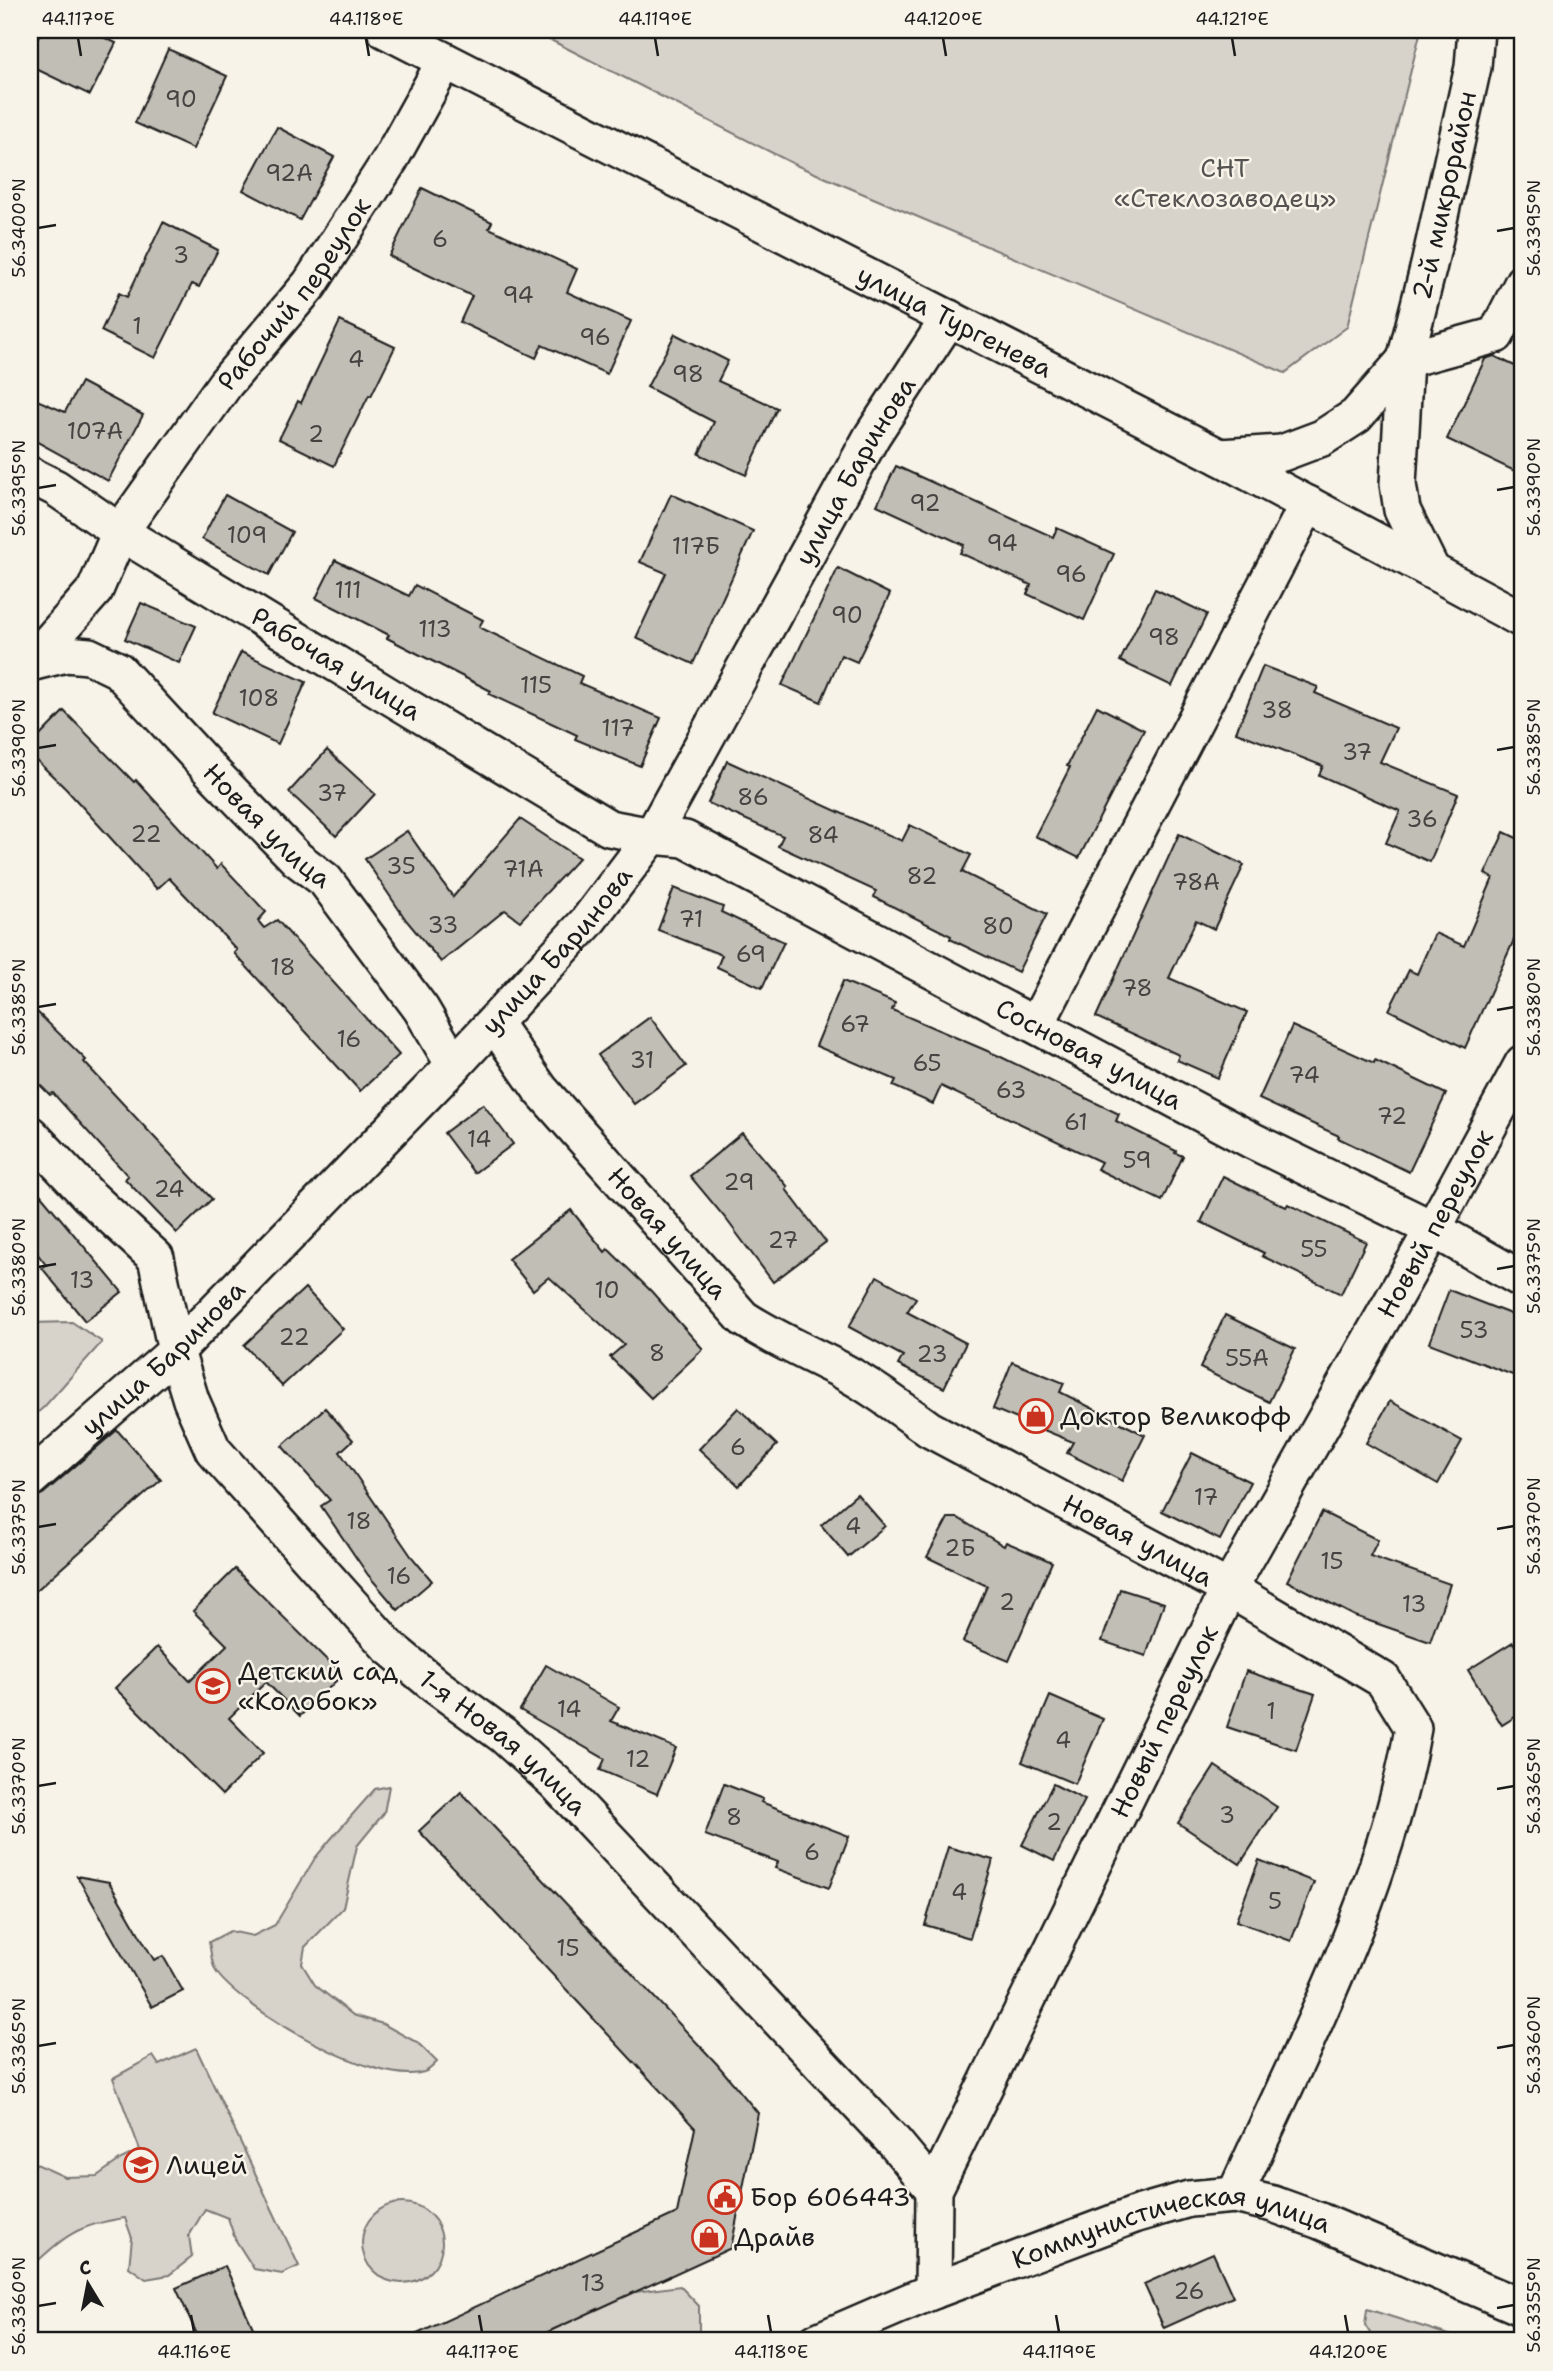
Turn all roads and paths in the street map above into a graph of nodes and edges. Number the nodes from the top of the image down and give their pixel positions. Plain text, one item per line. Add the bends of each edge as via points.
1 (384, 30) edge
2 (1476, 30) edge
3 (445, 61) junction
4 (1523, 282) edge
5 (949, 318) junction
6 (1405, 360) junction
7 (1220, 457) junction
8 (30, 475) edge
9 (1308, 504) junction
10 (125, 526) junction
11 (1432, 571) junction
12 (1520, 611) edge
13 (32, 663) edge
14 (652, 836) junction
15 (494, 1023) junction
16 (1036, 1024) junction
17 (1523, 1063) edge
18 (454, 1065) junction
19 (30, 1134) edge
20 (1433, 1229) junction
21 (1523, 1280) edge
22 (176, 1351) junction
23 (30, 1479) edge
24 (1229, 1589) junction
25 (934, 2190) junction
26 (1235, 2195) junction
27 (933, 2291) junction
28 (1523, 2308) edge
29 (817, 2341) edge

1 - 3 street, улица Тургенева
2 - 6 street, 2-й микрорайон via 1473,67
3 - 5 street, улица Тургенева
3 - 10 street, Рабочий переулок via 390,160 310,284 225,384
4 - 6 street via 1496,335
5 - 7 street, улица Тургенева
5 - 14 street, улица Баринова via 872,436
6 - 7 street via 1356,415 1322,438 1282,453
6 - 11 street, 2-й микрорайон via 1398,484 1402,510
7 - 9 street, улица Тургенева
8 - 10 street, Рабочая улица
9 - 11 street, улица Тургенева
9 - 16 street
10 - 13 street, Рабочий переулок via 95,590
10 - 14 street, Рабочая улица via 609,828
11 - 12 street, улица Тургенева
13 - 18 street, Новая улица via 66,654 89,656 118,670 288,850 325,880 421,1009
14 - 15 street, улица Баринова via 587,922
14 - 16 street, Сосновая улица via 685,839
15 - 18 street, улица Баринова
15 - 24 street, Новая улица via 540,1089 743,1318 840,1369 929,1429
16 - 20 street, Сосновая улица via 1253,1141
17 - 20 street, Новый переулок
18 - 22 street, улица Баринова
19 - 22 street, 1-я Новая улица via 156,1258
20 - 21 street, Сосновая улица
20 - 24 street, Новый переулок
22 - 23 street, улица Баринова
22 - 25 street, 1-я Новая улица via 213,1450 380,1637 556,1783
24 - 25 street, Новый переулок
24 - 26 street, Новая улица via 1383,1679 1413,1728 1406,1771 1359,1922
25 - 27 street, Новый переулок
26 - 27 street, Коммунистическая улица via 1189,2199 1137,2214
26 - 28 street, Коммунистическая улица via 1320,2221
27 - 29 street, Коммунистическая улица

